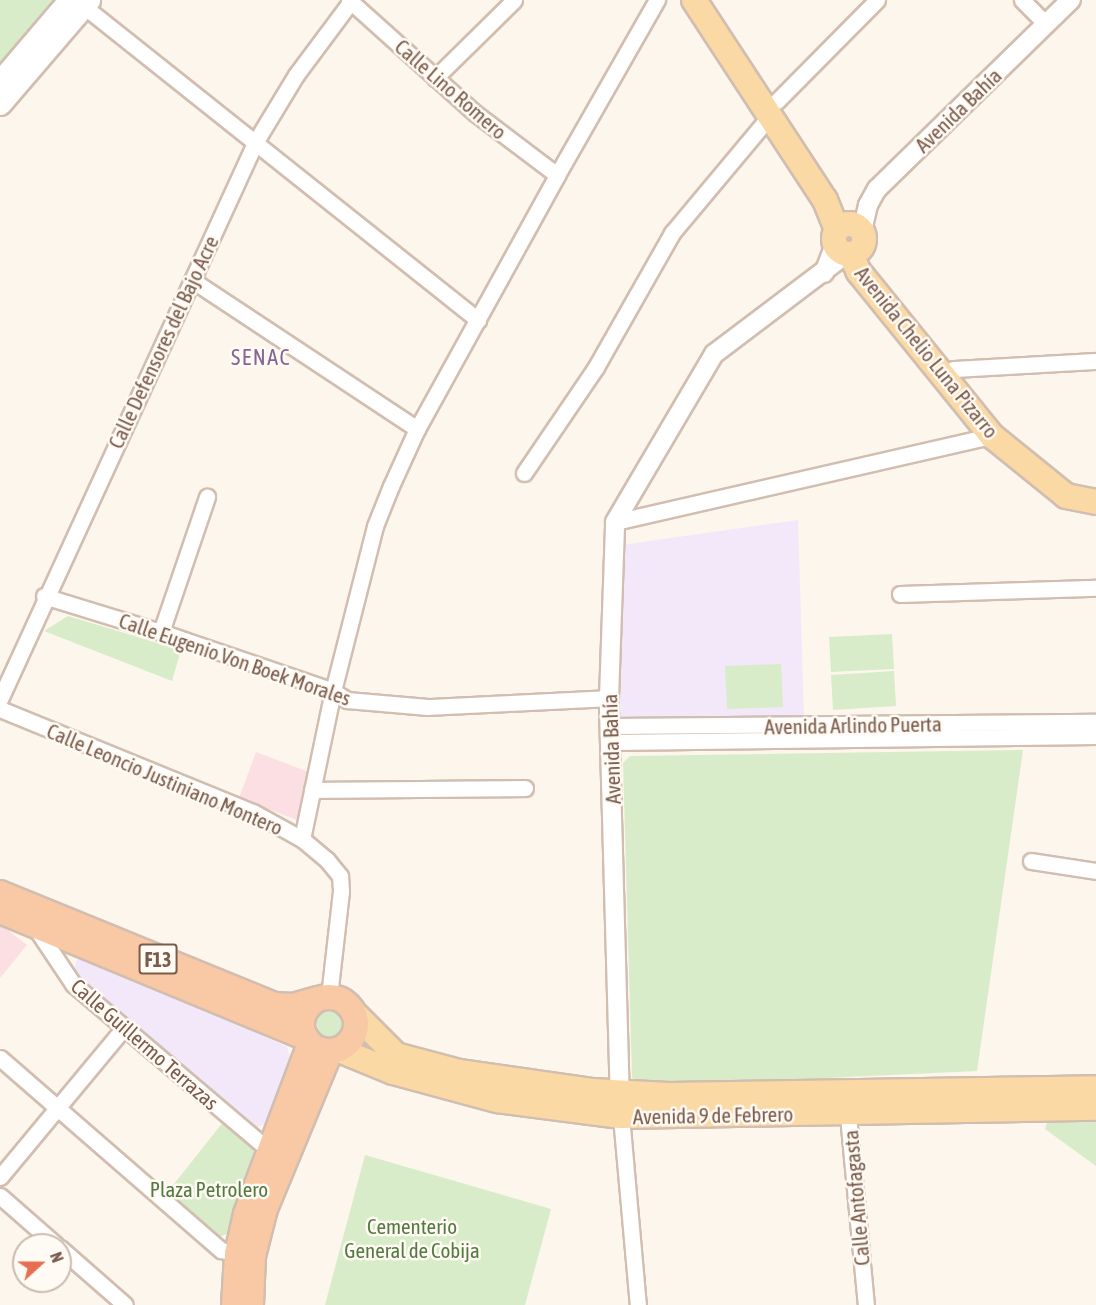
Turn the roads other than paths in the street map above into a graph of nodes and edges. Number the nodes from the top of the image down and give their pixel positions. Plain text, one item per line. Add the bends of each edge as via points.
1 (350, 0) edge
2 (514, 0) edge
3 (657, 0) edge
4 (694, 0) edge
5 (714, 0) edge
6 (877, 0) edge
7 (1022, 0) edge
8 (1071, 0) edge
9 (80, 2) edge
10 (1046, 24) junction
11 (435, 78) junction
12 (0, 81) edge
13 (0, 104) edge
14 (773, 109) junction
15 (256, 141) junction
16 (556, 175) junction
17 (849, 240) junction
18 (192, 280) junction
19 (478, 320) junction
20 (1096, 361) edge
21 (953, 369) junction
22 (417, 429) junction
23 (992, 436) junction
24 (524, 473) dead end
25 (1096, 486) edge
26 (207, 497) dead end
27 (1096, 502) edge
28 (615, 522) junction
29 (1096, 588) edge
30 (900, 594) dead end
31 (44, 596) junction
32 (161, 632) junction
33 (333, 691) junction
34 (609, 698) junction
35 (0, 699) edge
36 (0, 709) edge
37 (1096, 722) edge
38 (612, 734) junction
39 (1096, 736) edge
40 (525, 788) dead end
41 (312, 790) junction
42 (302, 839) junction
43 (1030, 861) dead end
44 (1096, 870) edge
45 (0, 893) edge
46 (0, 912) edge
47 (34, 926) junction
48 (324, 998) junction
49 (354, 1013) junction
50 (123, 1029) junction
51 (321, 1046) junction
52 (0, 1058) edge
53 (1096, 1088) edge
54 (847, 1102) junction
55 (620, 1105) junction
56 (1096, 1108) edge
57 (58, 1109) junction
58 (270, 1151) junction
59 (0, 1177) edge
60 (0, 1196) edge
61 (42, 1233) edge
62 (245, 1255) junction
63 (72, 1259) edge
64 (125, 1305) edge
65 (234, 1305) edge
66 (251, 1305) edge
67 (638, 1305) edge
68 (866, 1305) edge

1 - 11 street, Calle Lino Romero
1 - 15 street, Calle Defensores del Bajo Acre via 296,75
2 - 11 street
3 - 16 street
4 - 14 main road
5 - 14 main road
6 - 14 street
7 - 10 street
8 - 10 street, Avenida Bahía
9 - 12 main road
9 - 13 main road
9 - 15 street
10 - 17 street, Avenida Bahía via 877,189
11 - 16 street, Calle Lino Romero
14 - 17 main road
14 - 24 street via 672,232 596,367
15 - 18 street, Calle Defensores del Bajo Acre
15 - 19 street
16 - 19 street
17 - 21 main road, Avenida Chelio Luna Pizarro
17 - 23 main road, Avenida Chelio Luna Pizarro via 859,272
17 - 28 street, Avenida Bahía via 823,275 714,354
18 - 22 street
18 - 31 street, Calle Defensores del Bajo Acre
19 - 22 street
20 - 21 street
21 - 25 main road, Avenida Chelio Luna Pizarro via 1027,449 1065,478
22 - 33 street via 375,526
23 - 27 main road, Avenida Chelio Luna Pizarro via 1066,496
23 - 28 street
26 - 32 street
28 - 34 street, Avenida Bahía
29 - 30 street
31 - 32 street, Calle Eugenio Von Boek Morales
31 - 35 street, Calle Defensores del Bajo Acre
32 - 33 street, Calle Eugenio Von Boek Morales
33 - 34 street, Calle Eugenio Von Boek Morales via 347,700 428,707
33 - 41 street
34 - 38 street, Avenida Bahía
36 - 42 street, Calle Leoncio Justiniano Montero via 253,812
37 - 38 street, Avenida Arlindo Puerta
38 - 39 street, Avenida Arlindo Puerta
38 - 55 street, Avenida Bahía
40 - 41 street
41 - 42 street
42 - 48 street, Calle Leoncio Justiniano Montero via 340,876
43 - 44 street
45 - 48 highway, F13 via 274,1005 293,1006
46 - 47 highway, Avenida 9 de Febrero / F13
47 - 50 street, Calle Guillermo Terrazas via 68,977
47 - 51 highway, Avenida 9 de Febrero / F13
48 - 49 highway via 344,1001
48 - 51 highway via 305,1012 302,1020
49 - 51 highway via 356,1031
49 - 55 main road, Avenida 9 de Febrero via 396,1055
50 - 57 street
50 - 58 street, Calle Guillermo Terrazas
51 - 55 main road, Avenida 9 de Febrero via 393,1072 497,1100
51 - 58 highway
51 - 62 highway via 265,1209
52 - 57 street
53 - 54 main road, Avenida 9 de Febrero
54 - 55 main road, Avenida 9 de Febrero
54 - 56 main road, Avenida 9 de Febrero
54 - 68 street, Calle Antofagasta
55 - 67 street, Avenida Bahía
57 - 59 street
57 - 62 street via 221,1250
58 - 62 highway
60 - 61 street
62 - 65 highway
62 - 66 highway
63 - 64 street

